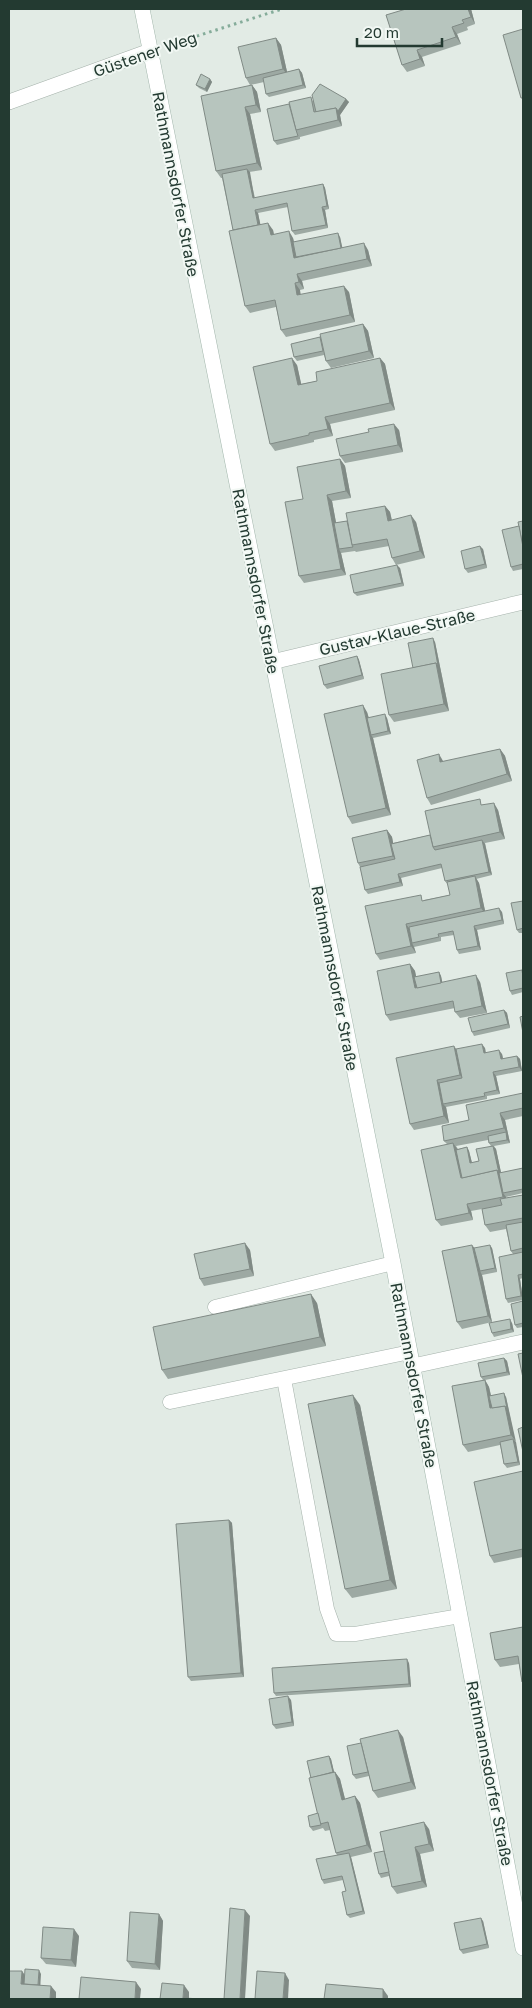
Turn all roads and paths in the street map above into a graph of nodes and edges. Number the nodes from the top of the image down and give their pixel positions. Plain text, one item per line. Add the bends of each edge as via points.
1 (142, 9) edge
2 (282, 9) edge
3 (150, 51) junction
4 (9, 102) edge
5 (523, 602) edge
6 (272, 662) junction
7 (393, 1263) junction
8 (215, 1307) dead end
9 (523, 1342) edge
10 (412, 1359) junction
11 (284, 1379) junction
12 (170, 1402) dead end
13 (460, 1616) junction
14 (523, 1948) edge

1 - 3 street, Rathmannsdorfer Straße
2 - 3 path, Güstener Weg
3 - 4 street, Güstener Weg
3 - 6 street, Rathmannsdorfer Straße
5 - 6 street, Gustav-Klaue-Straße
6 - 7 street, Rathmannsdorfer Straße
7 - 8 lane
7 - 10 street, Rathmannsdorfer Straße
9 - 10 street
10 - 11 lane
10 - 13 street, Rathmannsdorfer Straße
11 - 12 lane
11 - 13 lane via 327,1609 336,1634 355,1634
13 - 14 street, Rathmannsdorfer Straße

